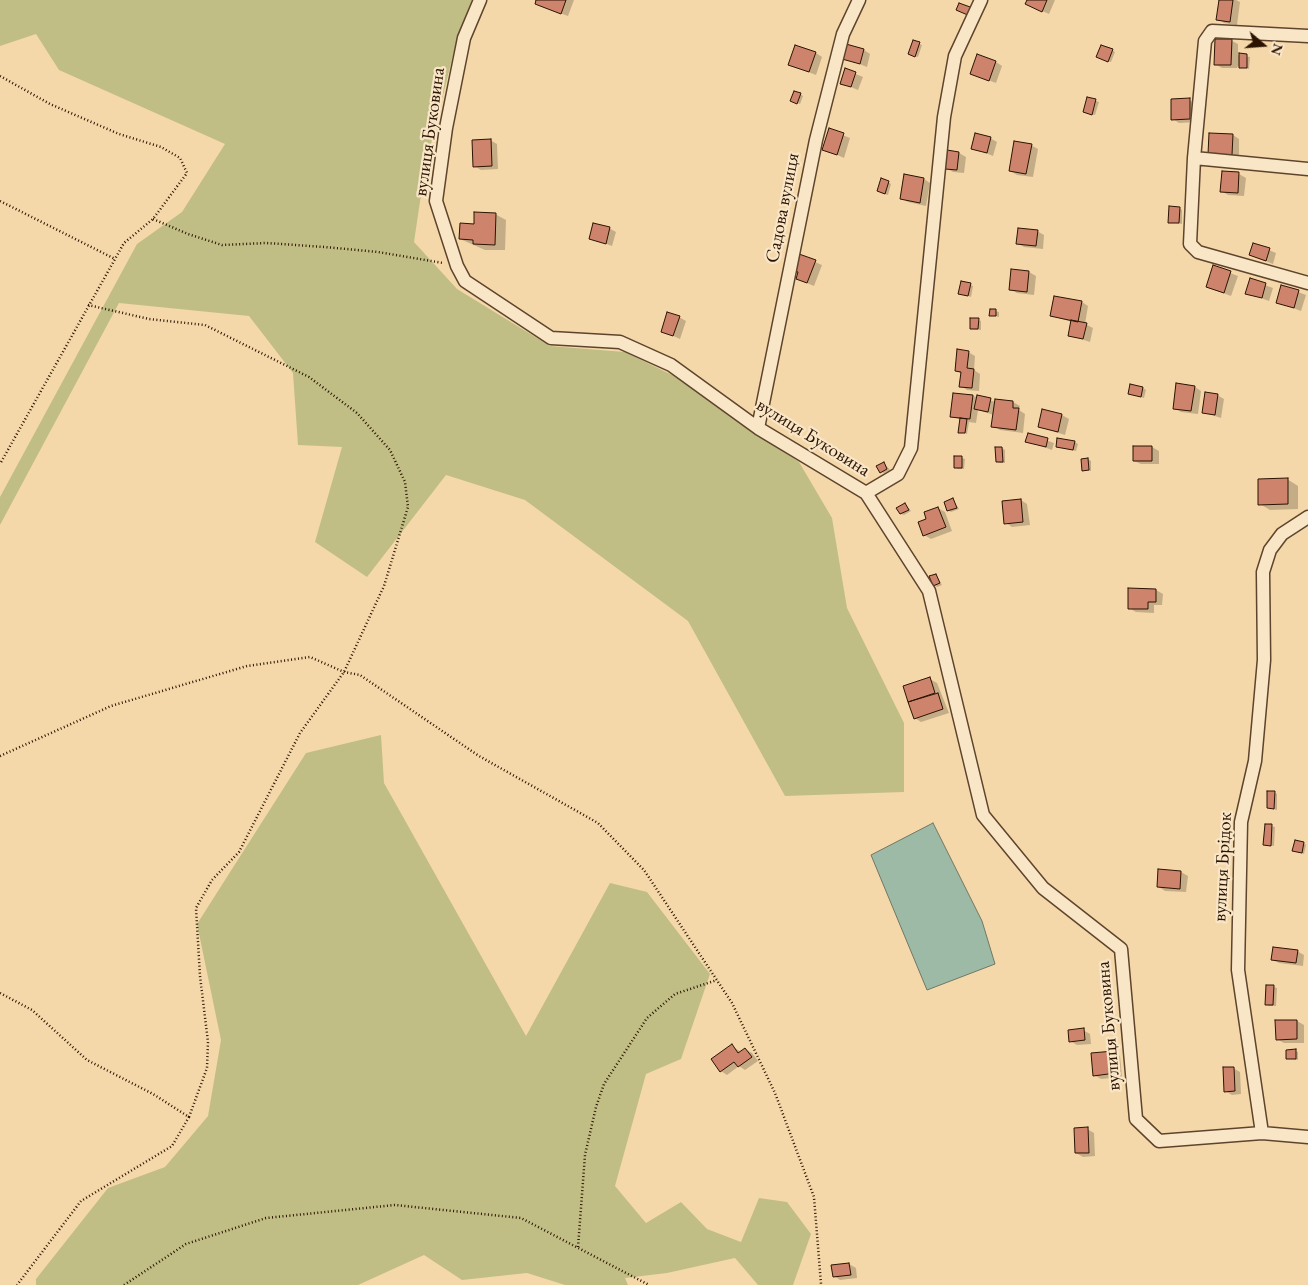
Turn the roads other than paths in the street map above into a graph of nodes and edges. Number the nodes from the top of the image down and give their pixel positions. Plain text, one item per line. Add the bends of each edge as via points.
1 (480, 0) edge
2 (859, 0) edge
3 (981, 0) edge
4 (1308, 36) edge
5 (1194, 158) junction
6 (1308, 169) edge
7 (1308, 283) edge
8 (758, 428) junction
9 (866, 493) junction
10 (1308, 516) edge
11 (1262, 1133) junction
12 (1308, 1137) edge

1 - 8 street, вулиця Буковина via 464,38 446,128 436,201 465,281 550,338 620,342 671,365
2 - 8 street, Садова вулиця via 843,34 816,140
3 - 9 street via 955,56 944,117 911,448 898,474
4 - 5 street via 1212,31 1205,41
5 - 6 street
5 - 7 street via 1190,244 1198,252
8 - 9 street, вулиця Буковина
9 - 11 street, вулиця Буковина via 929,591 983,815 1044,888 1121,949 1136,1119 1159,1141
10 - 11 street, вулиця Брідок via 1282,534 1270,550 1263,572 1263,670 1255,761 1241,822 1238,970
11 - 12 street

